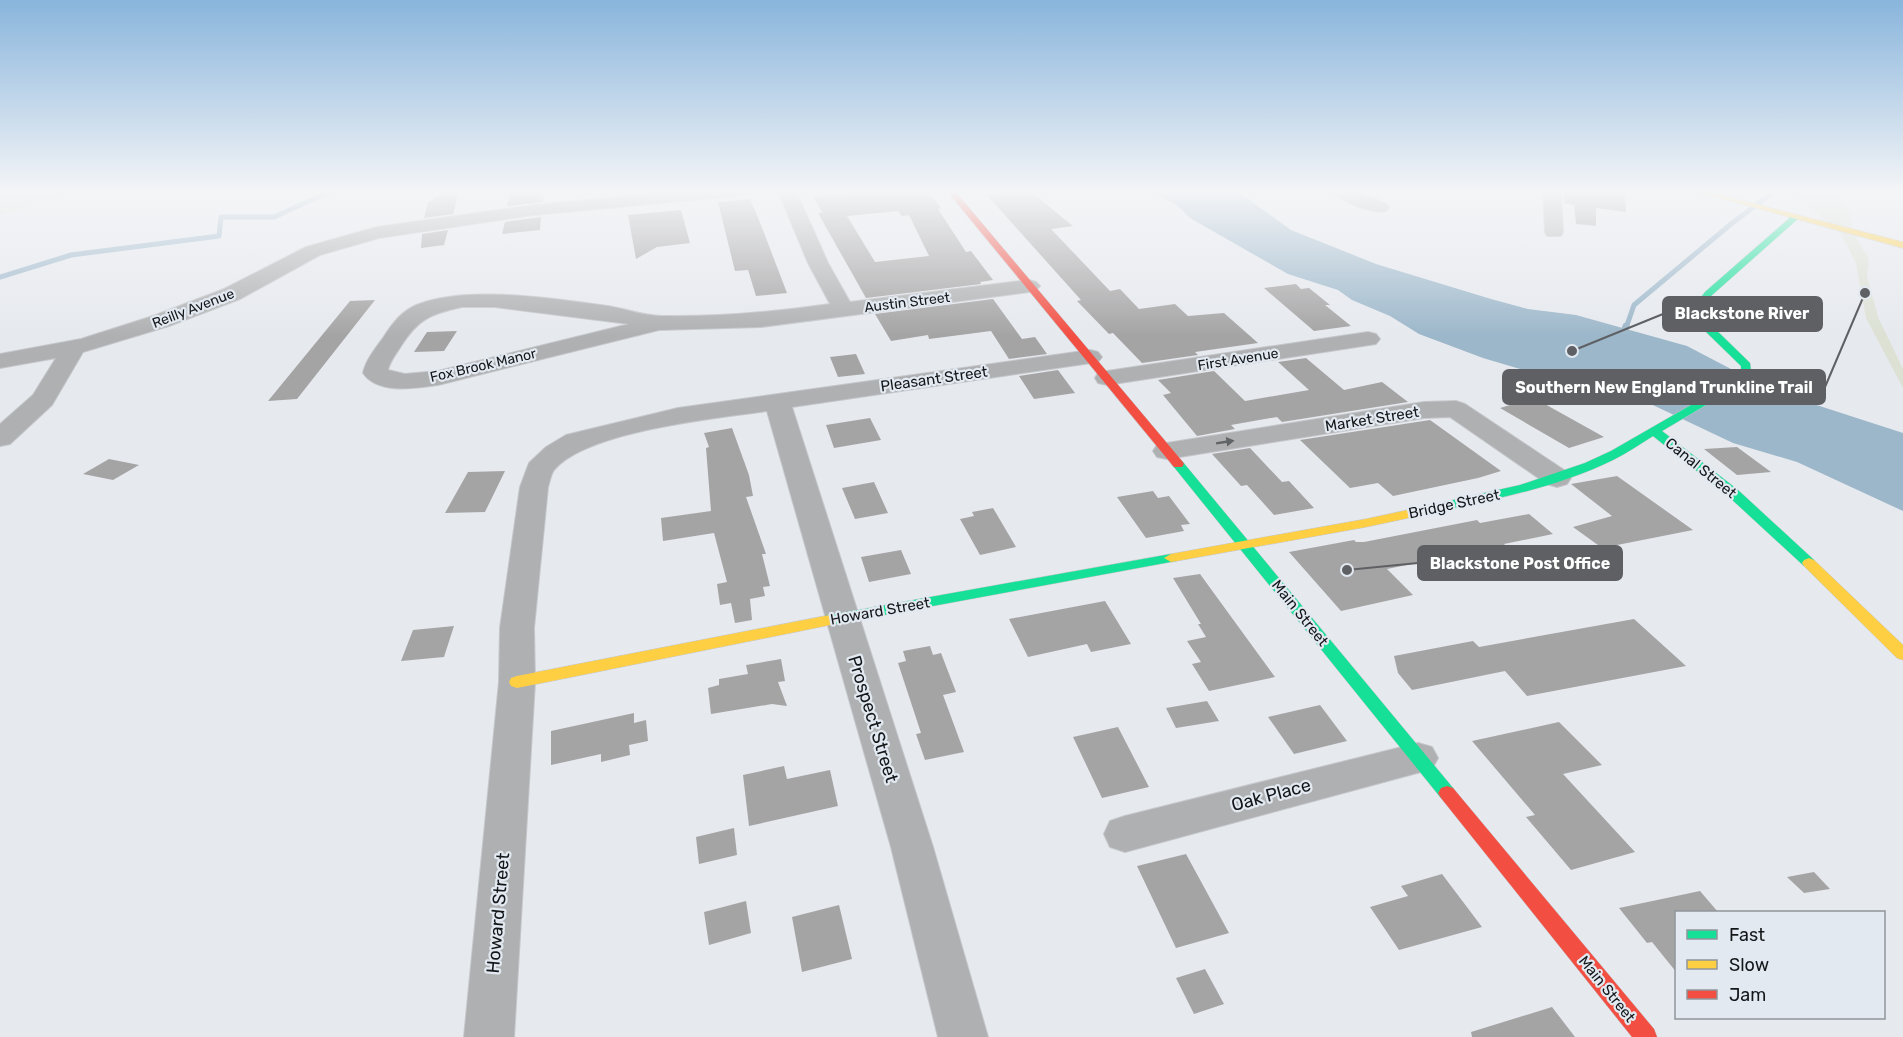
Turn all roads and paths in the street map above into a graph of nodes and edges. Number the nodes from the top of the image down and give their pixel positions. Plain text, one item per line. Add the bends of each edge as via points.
1 (353, 239) edge
2 (808, 239) edge
3 (991, 239) edge
4 (1770, 239) edge
5 (1882, 239) edge
6 (1903, 245) edge
7 (1029, 286) junction
8 (843, 309) junction
9 (659, 323) junction
10 (1368, 339) dead end
11 (74, 347) junction
12 (1090, 357) junction
13 (0, 361) edge
14 (1107, 378) junction
15 (778, 403) junction
16 (1660, 428) junction
17 (0, 438) edge
18 (1167, 451) junction
19 (1557, 478) junction
20 (1245, 545) junction
21 (843, 618) junction
22 (1903, 654) edge
23 (517, 682) junction
24 (1418, 758) junction
25 (1125, 834) dead end
26 (489, 1037) edge
27 (963, 1037) edge
28 (1646, 1037) edge

1 - 11 street, Reilly Avenue via 313,251 202,306
2 - 8 street, Austin Street
3 - 7 street, Main Street
4 - 16 street, Canal Street via 1701,304 1705,325 1746,364 1746,372
5 - 6 street
7 - 8 street, Austin Street
7 - 12 street, Main Street
8 - 9 street, Fox Brook Manor via 741,321
9 - 9 street, Fox Brook Manor via 609,313 462,300 426,309 412,317 377,364 375,373 383,379 400,381 438,378
10 - 14 street, First Avenue
11 - 13 street, Reilly Avenue
11 - 17 street via 43,400
12 - 14 street, Main Street
12 - 15 street, Pleasant Street
14 - 18 street, Main Street
15 - 21 street, Prospect Street
15 - 23 street, Howard Street via 678,416 576,441 539,469 517,628
16 - 19 street, Bridge Street via 1609,458
16 - 22 street, Canal Street via 1828,580
18 -> 19 street, Market Street via 1440,408 1456,409
18 - 20 street, Main Street
19 - 20 street, Bridge Street via 1424,511
20 - 21 street, Howard Street
20 - 24 street, Main Street
21 - 23 street, Howard Street
21 - 27 street, Prospect Street via 912,847
23 - 26 street, Howard Street
24 - 25 street, Oak Place
24 - 28 street, Main Street

